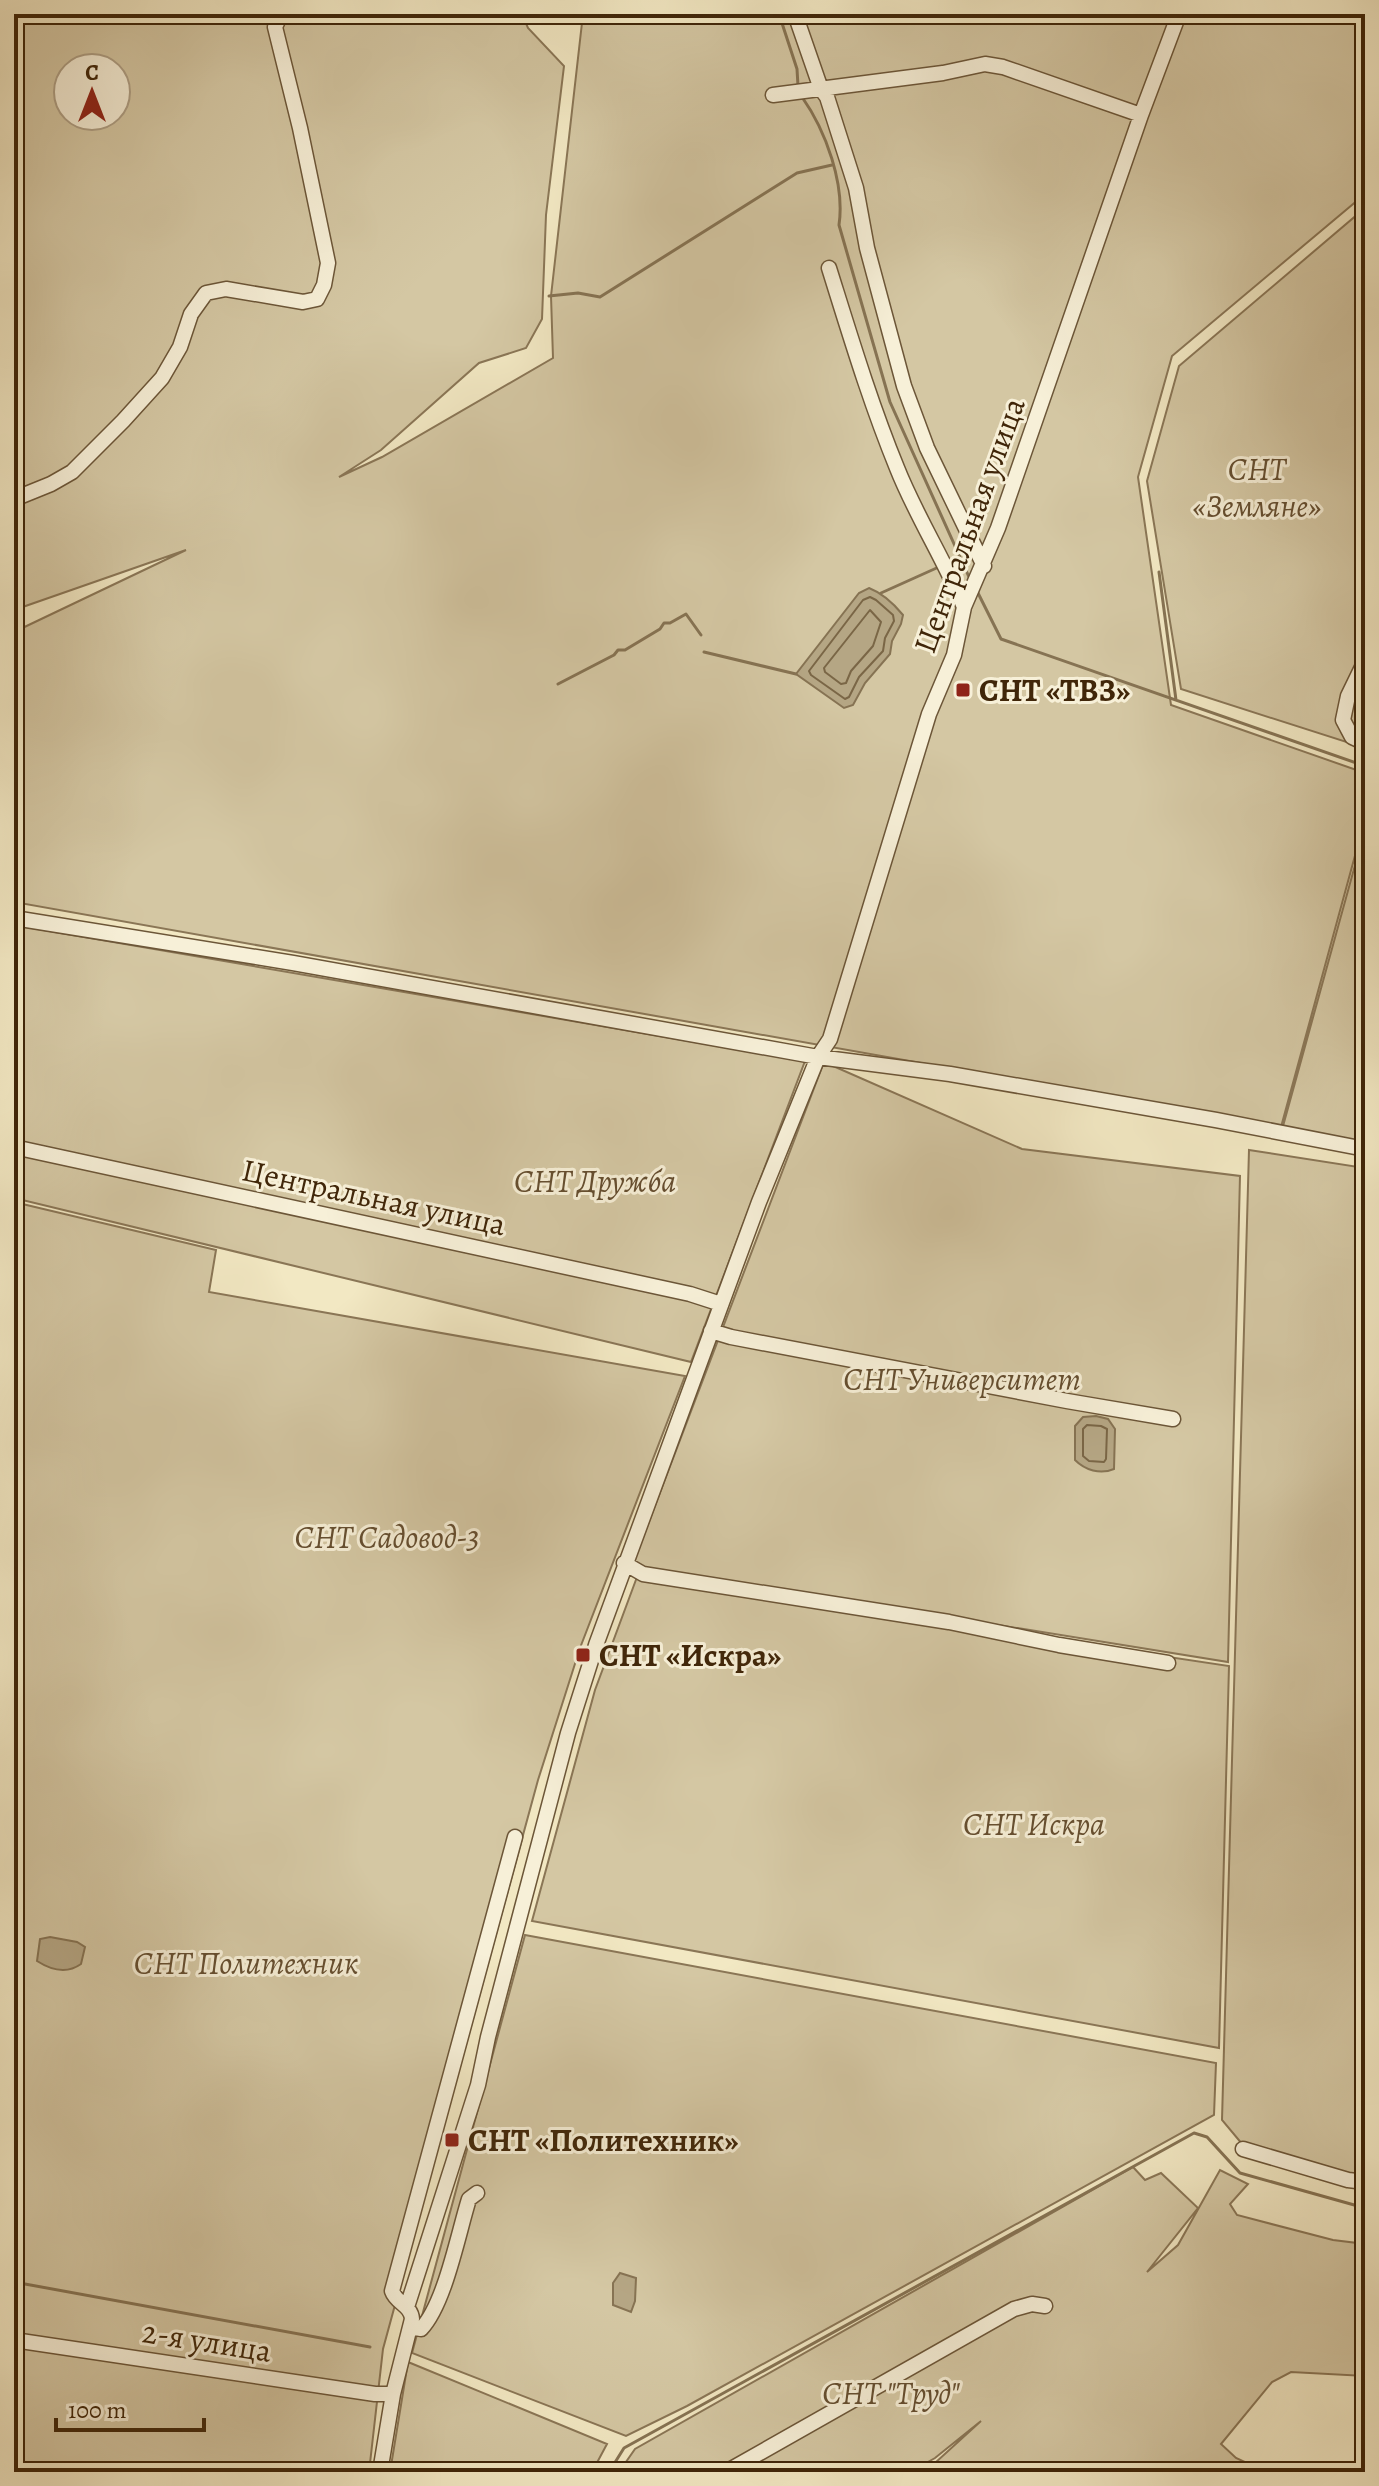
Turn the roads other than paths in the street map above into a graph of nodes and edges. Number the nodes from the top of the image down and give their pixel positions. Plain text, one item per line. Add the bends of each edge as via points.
1 (795, 14) edge
2 (1179, 14) edge
3 (276, 18) edge
4 (821, 89) junction
5 (773, 95) dead end
6 (1141, 115) junction
7 (829, 268) dead end
8 (14, 499) edge
9 (984, 566) junction
10 (964, 607) junction
11 (1365, 661) edge
12 (1365, 743) edge
13 (14, 918) edge
14 (818, 1057) junction
15 (14, 1147) edge
16 (1365, 1149) edge
17 (721, 1304) junction
18 (711, 1331) junction
19 (1173, 1419) dead end
20 (624, 1563) junction
21 (1168, 1663) dead end
22 (515, 1837) dead end
23 (1243, 2149) dead end
24 (1365, 2182) edge
25 (477, 2193) dead end
26 (1045, 2306) dead end
27 (407, 2307) junction
28 (410, 2327) junction
29 (14, 2340) edge
30 (393, 2394) junction
31 (380, 2472) edge
32 (726, 2472) edge

1 - 4 street
2 - 6 street, Центральная улица
3 - 8 street via 328,263 317,299 303,302 226,289 206,293 162,378 123,421 72,472
4 - 5 street
4 - 6 street via 985,64
4 - 9 street via 856,188 904,386 927,448
6 - 9 street, Центральная улица
7 - 10 street via 898,471
9 - 10 street, Центральная улица
10 - 14 street, Центральная улица via 954,655 929,714 830,1039
11 - 12 street via 1343,720 1352,737
13 - 14 street
14 - 16 street via 968,1077
14 - 17 street, Центральная улица
15 - 17 street, Центральная улица
17 - 18 street, Центральная улица
18 - 19 street
18 - 20 street, Центральная улица
20 - 21 street via 643,1574 935,1619
20 - 27 street, Центральная улица via 568,1733 478,2085
22 - 27 street via 392,2291
23 - 24 street
25 - 28 street via 469,2199 428,2322 421,2329
26 - 32 street via 1014,2309
27 - 28 street via 412,2313
28 - 30 street
29 - 30 street, 2-я улица
30 - 31 street

